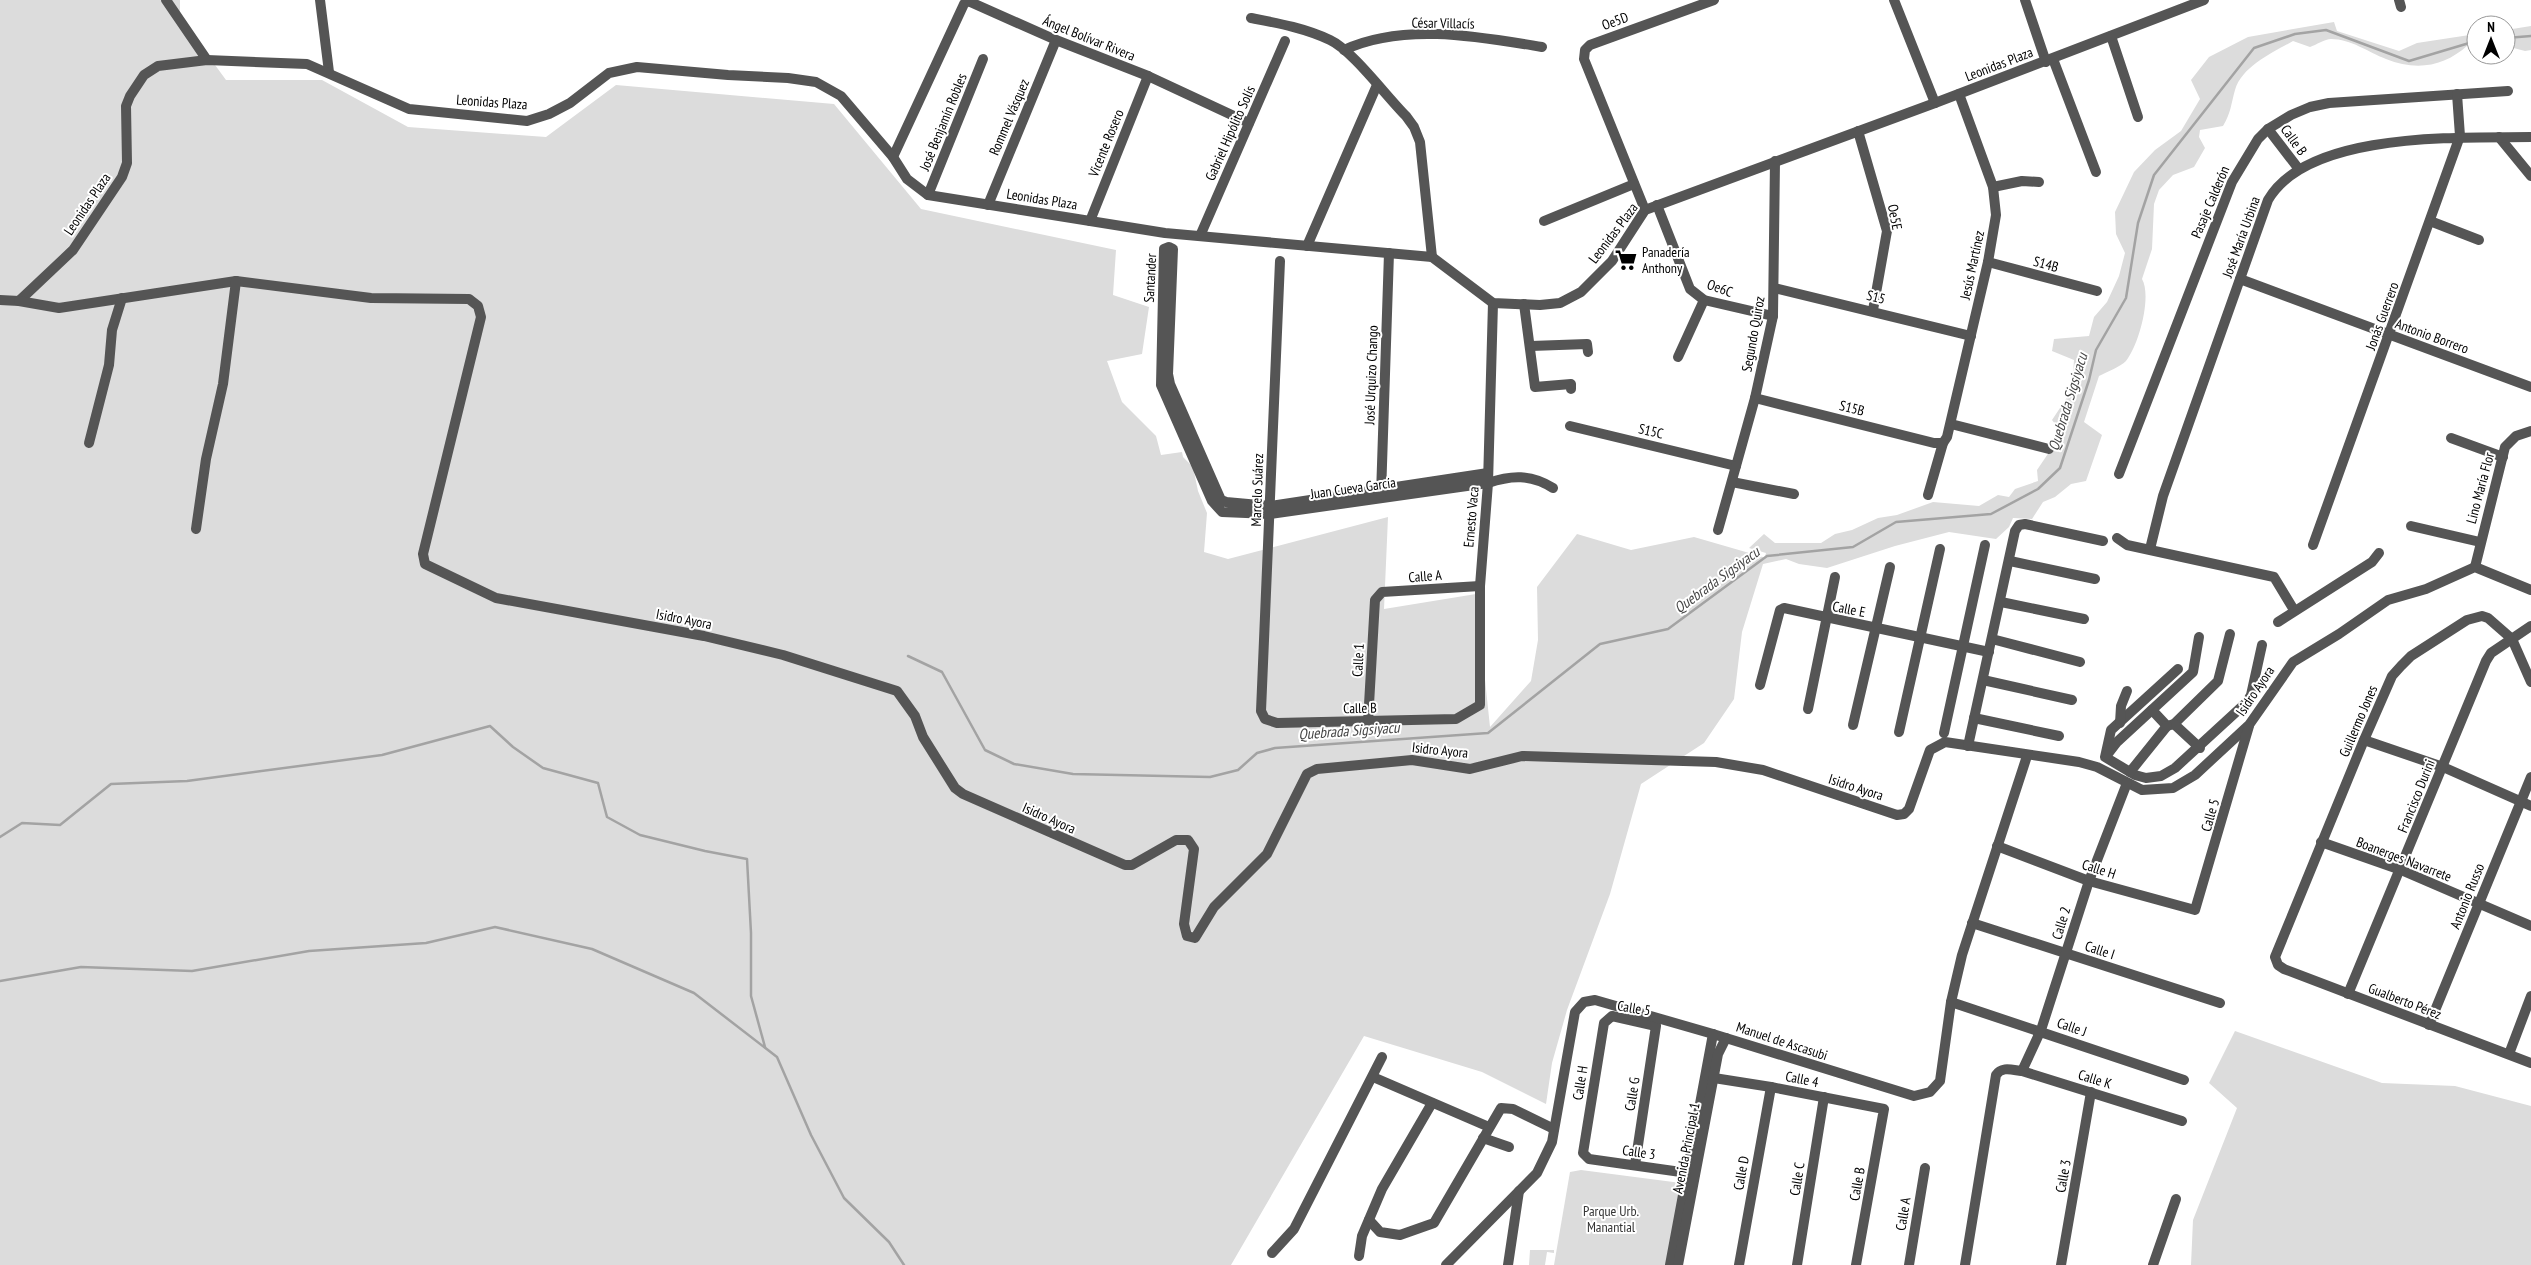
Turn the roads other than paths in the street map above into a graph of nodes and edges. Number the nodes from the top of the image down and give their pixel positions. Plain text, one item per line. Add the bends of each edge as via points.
1 (166, 0) edge
2 (320, 0) edge
3 (1714, 0) edge
4 (1894, 0) edge
5 (2025, 0) edge
6 (2204, 0) edge
7 (1251, 18) dead end
8 (2111, 36) junction
9 (1056, 40) junction
10 (1285, 41) dead end
11 (1542, 47) dead end
12 (1344, 50) junction
13 (983, 59) dead end
14 (207, 60) junction
15 (2049, 60) junction
16 (330, 72) junction
17 (1148, 76) junction
18 (1377, 85) junction
19 (2508, 91) dead end
20 (1959, 94) junction
21 (2457, 94) junction
22 (1935, 103) junction
23 (2138, 117) dead end
24 (1249, 123) junction
25 (2268, 128) junction
26 (1858, 131) junction
27 (2460, 136) junction
28 (2499, 137) junction
29 (2531, 137) edge
30 (893, 157) junction
31 (1775, 161) junction
32 (2298, 168) junction
33 (2096, 172) dead end
34 (2531, 176) edge
35 (2039, 182) dead end
36 (1634, 184) junction
37 (1993, 187) junction
38 (928, 195) junction
39 (988, 205) junction
40 (1657, 205) junction
41 (1645, 210) junction
42 (1090, 221) junction
43 (1544, 221) dead end
44 (2430, 221) junction
45 (1200, 236) junction
46 (2479, 240) dead end
47 (1306, 246) junction
48 (1389, 253) junction
49 (1432, 257) junction
50 (1280, 261) dead end
51 (1988, 262) junction
52 (2240, 279) junction
53 (236, 282) junction
54 (1774, 288) junction
55 (2097, 291) dead end
56 (122, 298) junction
57 (0, 300) edge
58 (1704, 300) junction
59 (19, 301) junction
60 (1492, 303) junction
61 (1524, 304) junction
62 (1873, 310) junction
63 (1773, 316) junction
64 (2390, 335) junction
65 (1971, 336) junction
66 (1531, 346) junction
67 (1588, 352) dead end
68 (1678, 358) dead end
69 (2531, 387) edge
70 (1571, 389) dead end
71 (1755, 398) junction
72 (1951, 424) junction
73 (1570, 426) dead end
74 (2531, 431) edge
75 (2451, 438) dead end
76 (89, 443) dead end
77 (1943, 443) junction
78 (2048, 449) dead end
79 (2503, 457) junction
80 (1736, 466) junction
81 (2119, 474) dead end
82 (1488, 478) junction
83 (1732, 482) junction
84 (1553, 488) dead end
85 (1381, 493) junction
86 (1794, 494) dead end
87 (1928, 495) dead end
88 (1224, 507) junction
89 (1270, 510) junction
90 (2411, 526) dead end
91 (196, 529) dead end
92 (1718, 530) dead end
93 (2117, 538) dead end
94 (2103, 541) dead end
95 (2480, 542) junction
96 (1985, 545) dead end
97 (2313, 545) dead end
98 (1940, 549) dead end
99 (2150, 549) junction
100 (2379, 553) dead end
101 (2010, 561) junction
102 (1890, 567) dead end
103 (2476, 567) junction
104 (1834, 577) dead end
105 (2095, 579) dead end
106 (1480, 586) junction
107 (2531, 590) edge
108 (1375, 600) joint
109 (2001, 602) junction
110 (2294, 610) junction
111 (1827, 619) junction
112 (2084, 619) dead end
113 (2278, 622) dead end
114 (2531, 626) edge
115 (1876, 629) junction
116 (2230, 634) dead end
117 (2199, 636) dead end
118 (1920, 638) junction
119 (2512, 638) junction
120 (1992, 640) junction
121 (2262, 645) dead end
122 (1962, 647) junction
123 (1989, 652) junction
124 (2080, 662) dead end
125 (2178, 669) dead end
126 (1983, 680) junction
127 (2531, 682) edge
128 (1760, 684) dead end
129 (2127, 691) dead end
130 (2072, 700) dead end
131 (1808, 709) dead end
132 (2152, 710) junction
133 (1974, 718) junction
134 (1265, 719) joint
135 (1456, 719) joint
136 (1368, 722) junction
137 (2120, 723) junction
138 (1853, 725) dead end
139 (2171, 725) junction
140 (2249, 725) junction
141 (1899, 732) dead end
142 (1944, 733) dead end
143 (2059, 736) dead end
144 (2364, 740) junction
145 (1968, 746) junction
146 (2200, 748) junction
147 (2027, 756) junction
148 (2105, 757) junction
149 (2097, 767) junction
150 (2443, 767) junction
151 (2130, 772) junction
152 (2531, 777) edge
153 (2127, 783) junction
154 (2521, 801) junction
155 (2531, 806) edge
156 (2321, 842) junction
157 (1997, 846) junction
158 (2400, 870) junction
159 (2089, 881) junction
160 (2478, 904) junction
161 (2195, 910) joint
162 (1972, 923) junction
163 (2531, 926) edge
164 (2066, 954) junction
165 (2275, 957) joint
166 (2348, 994) junction
167 (2531, 996) edge
168 (1951, 1002) junction
169 (2220, 1003) dead end
170 (1607, 1018) joint
171 (2429, 1025) junction
172 (1656, 1026) joint
173 (2041, 1030) junction
174 (1713, 1034) junction
175 (1726, 1038) junction
176 (2509, 1054) junction
177 (1382, 1057) dead end
178 (2531, 1063) edge
179 (2022, 1071) junction
180 (1374, 1077) junction
181 (1714, 1078) junction
182 (2184, 1080) dead end
183 (1771, 1086) junction
184 (2091, 1092) junction
185 (1824, 1097) junction
186 (1432, 1103) junction
187 (1884, 1109) joint
188 (2182, 1121) dead end
189 (1489, 1127) junction
190 (1554, 1129) junction
191 (1483, 1138) junction
192 (1510, 1147) dead end
193 (1583, 1152) joint
194 (1635, 1165) junction
195 (1925, 1168) dead end
196 (1691, 1173) junction
197 (1520, 1191) junction
198 (2176, 1199) dead end
199 (1369, 1220) junction
200 (1272, 1253) dead end
201 (1359, 1256) dead end
202 (1446, 1265) edge
203 (1508, 1265) edge
204 (1670, 1265) edge
205 (1678, 1265) edge
206 (1739, 1265) edge
207 (1797, 1265) edge
208 (1856, 1265) edge
209 (1909, 1265) edge
210 (1965, 1265) edge
211 (2061, 1265) edge
212 (2153, 1265) edge

1 - 14 street
2 - 16 street
3 - 36 street, Oe5D via 1590,44 1584,50 1584,59
4 - 22 street
5 - 15 street
6 - 8 street, Leonidas Plaza
7 - 12 street via 1286,25 1330,40
8 - 15 street, Leonidas Plaza
8 - 23 street
9 - 17 street, Ángel Bolívar Rivera
9 - 30 street, Ángel Bolívar Rivera via 966,2
9 - 39 street, Rommel Vásquez
10 - 24 street, Gabriel Hipólito Solís
11 - 12 street, César Villacís via 1468,36 1421,34 1360,43
12 - 18 street
13 - 38 street, José Benjamín Robles
14 - 16 street, Leonidas Plaza via 300,63
14 - 59 street, Leonidas Plaza via 158,66 144,75 126,106 127,154 122,177 73,250
15 - 20 street, Leonidas Plaza
15 - 33 street
16 - 30 street, Leonidas Plaza via 409,109 527,121 570,103 609,73 637,67 816,82 841,96
17 - 24 street, Ángel Bolívar Rivera
17 - 42 street, Vicente Rosero
18 - 47 street
18 - 49 street via 1406,116 1420,142
19 - 21 street, Pasaje Calderón
20 - 22 street, Leonidas Plaza
20 - 37 street, Jesús Martínez
21 - 25 street, Pasaje Calderón via 2328,103 2291,115
21 - 27 street, Jonás Guerrero
22 - 26 street, Leonidas Plaza
24 - 45 street, Gabriel Hipólito Solís
25 - 32 street, Calle B
25 - 81 street, Pasaje Calderón via 2232,182
26 - 31 street, Leonidas Plaza
26 - 62 street, Oe5E via 1887,231
27 - 28 street, José María Urbina
27 - 32 street, José María Urbina via 2350,149
27 - 44 street, Jonás Guerrero
28 - 29 street, José María Urbina
28 - 34 street
30 - 38 street, Leonidas Plaza via 907,179
31 - 40 street, Leonidas Plaza
31 - 54 street, Segundo Quiroz
32 - 52 street, José María Urbina via 2283,180 2268,200
35 - 37 street via 2022,181
36 - 41 street
36 - 43 street
37 - 51 street, Jesús Martínez via 1996,215
38 - 39 street, Leonidas Plaza
39 - 42 street, Leonidas Plaza
40 - 41 street, Leonidas Plaza
40 - 58 street, Oe6C via 1690,289
41 - 61 street, Leonidas Plaza via 1612,261 1582,292 1560,303
42 - 45 street, Leonidas Plaza
44 - 46 street
44 - 64 street, Jonás Guerrero
45 - 47 street, Leonidas Plaza
47 - 48 street, Leonidas Plaza
48 - 49 street, Leonidas Plaza
48 - 85 street, José Urquizo Chango
49 - 60 street
50 - 89 street, Marcelo Suárez
51 - 55 street, S14B
51 - 65 street, Jesús Martínez
52 - 64 street, Antonio Borrero
52 - 99 street, José María Urbina via 2163,496
53 - 56 street
53 - 91 street via 223,384 206,459
53 - 145 street, Isidro Ayora via 371,298 464,298 478,306 481,317 423,554 425,564 496,598 704,636 783,655 897,691 915,716 923,737 955,788 963,794 1125,865 1132,865 1176,840 1188,840 1194,849 1184,924 1187,936 1196,938 1214,907 1267,854 1307,774 1317,769 1412,760 1470,769 1522,756 1716,762 1763,770 1897,815 1909,809 1930,750 1945,742
54 - 62 street, S15
54 - 63 street, Segundo Quiroz
56 - 59 street via 59,308
56 - 76 street via 112,330 109,365
57 - 59 street
58 - 63 street, Oe6C
58 - 68 street
60 - 61 street, Leonidas Plaza
60 - 82 street, Ernesto Vaca
61 - 66 street
62 - 65 street, S15
63 - 71 street, Segundo Quiroz
64 - 69 street, Antonio Borrero
64 - 97 street, Jonás Guerrero
65 - 72 street, Jesús Martínez
66 - 67 street via 1587,344
66 - 70 street via 1535,387 1571,384
71 - 77 street, S15B
71 - 80 street, Segundo Quiroz
72 - 77 street, Jesús Martínez
72 - 78 street
73 - 80 street, S15C
74 - 79 street, Lino María Flor via 2510,440
75 - 79 street
77 - 87 street, Jesús Martínez
79 - 95 street, Lino María Flor
80 - 83 street, Segundo Quiroz
82 - 84 street, Juan Cueva García via 1525,476
82 - 85 street, Juan Cueva García
82 - 106 street, Ernesto Vaca
83 - 86 street
83 - 92 street, Segundo Quiroz
85 - 89 street, Juan Cueva García
88 - 88 street, Santander via 1170,384 1173,248 1169,247 1164,249 1161,385 1212,501
88 - 89 street, Juan Cueva García
89 - 134 street, Marcelo Suárez via 1261,711
90 - 95 street
93 - 99 street via 2126,545
94 - 101 street via 2025,524 2015,531
95 - 103 street, Lino María Flor
96 - 122 street
98 - 118 street
99 - 110 street via 2274,576
100 - 110 street via 2372,562
101 - 105 street
101 - 109 street
102 - 115 street
103 - 107 street
103 - 140 street, Isidro Ayora via 2426,589 2388,600 2293,662
104 - 111 street
106 - 108 street, Calle A via 1382,592
106 - 135 street, Ernesto Vaca via 1480,706
108 - 136 street, Calle 1
109 - 112 street
109 - 120 street
110 - 113 street
111 - 115 street, Calle E
111 - 128 street, Calle E via 1784,608 1780,610
111 - 131 street
114 - 119 street, Francisco Durini
115 - 118 street, Calle E
115 - 138 street
116 - 139 street via 2218,681
117 - 132 street via 2193,672
118 - 122 street, Calle E
118 - 141 street
119 - 127 street, Guillermo Jones
119 - 144 street, Guillermo Jones via 2488,618 2476,617 2411,656 2392,676
119 - 150 street, Francisco Durini via 2486,660
120 - 123 street
120 - 124 street
121 - 146 street via 2248,700
122 - 123 street, Calle E
122 - 142 street
123 - 126 street
125 - 137 street
126 - 130 street
126 - 133 street
129 - 137 street via 2121,706
132 - 139 street
132 - 148 street
133 - 143 street
133 - 145 street
134 - 136 street, Calle B via 1277,723
135 - 136 street, Calle B
137 - 148 street via 2109,733
139 - 146 street
139 - 151 street
140 - 153 street, Isidro Ayora via 2195,775 2172,788 2142,790
140 - 161 street, Calle 5
144 - 150 street
144 - 156 street, Guillermo Jones
145 - 147 street, Isidro Ayora
146 - 151 street via 2161,776 2146,778
147 - 149 street, Isidro Ayora
147 - 157 street, Manuel de Ascasubi
148 - 149 street
148 - 151 street
149 - 153 street, Isidro Ayora
150 - 154 street
150 - 158 street, Francisco Durini
152 - 154 street, Antonio Russo
153 - 159 street, Calle 2
154 - 155 street
154 - 160 street, Antonio Russo
156 - 158 street, Boanerges Navarrete
156 - 165 street, Guillermo Jones
157 - 159 street, Calle H
157 - 162 street, Manuel de Ascasubi
158 - 160 street, Boanerges Navarrete
158 - 166 street, Francisco Durini
159 - 161 street, Calle H
159 - 164 street, Calle 2
160 - 163 street, Boanerges Navarrete
160 - 171 street, Antonio Russo
162 - 164 street, Calle I
162 - 168 street, Manuel de Ascasubi
164 - 169 street, Calle I
164 - 173 street, Calle 2
165 - 166 street, Gualberto Pérez via 2284,969
166 - 171 street, Gualberto Pérez
167 - 176 street
168 - 173 street, Calle J
168 - 175 street, Manuel de Ascasubi via 1940,1081 1930,1092 1914,1096
170 - 172 street, Calle 5 via 1612,1016
170 - 193 street, Calle H
171 - 176 street, Gualberto Pérez
172 - 194 street, Calle G
173 - 179 street, Calle 2
173 - 182 street, Calle J
174 - 175 street, Manuel de Ascasubi
174 - 190 street, Manuel de Ascasubi via 1595,1000 1584,1002 1574,1012
174 - 196 street
175 - 181 street, Avenida Principal 1 via 1718,1054
176 - 178 street, Gualberto Pérez
177 - 180 street
179 - 184 street, Calle K
179 - 210 street, Calle K via 2005,1069 1996,1075
180 - 186 street
180 - 200 street via 1294,1229
181 - 183 street, Calle 4
181 - 196 street, Avenida Principal 1
183 - 185 street, Calle 4
183 - 206 street, Calle D
184 - 188 street, Calle K
184 - 211 street, Calle 3
185 - 187 street, Calle 4
185 - 207 street, Calle C
186 - 189 street
186 - 199 street via 1382,1189
187 - 208 street, Calle B
189 - 190 street via 1497,1112 1507,1108
189 - 191 street
190 - 197 street, Manuel de Ascasubi via 1545,1160 1537,1174
191 - 192 street
191 - 199 street via 1434,1223 1400,1235 1380,1232
193 - 194 street, Calle 3 via 1589,1159
194 - 196 street, Calle 3
195 - 209 street, Calle A
196 - 204 street
196 - 205 street, Avenida Principal 1
197 - 202 street, Manuel de Ascasubi
197 - 203 street
198 - 212 street
199 - 201 street

